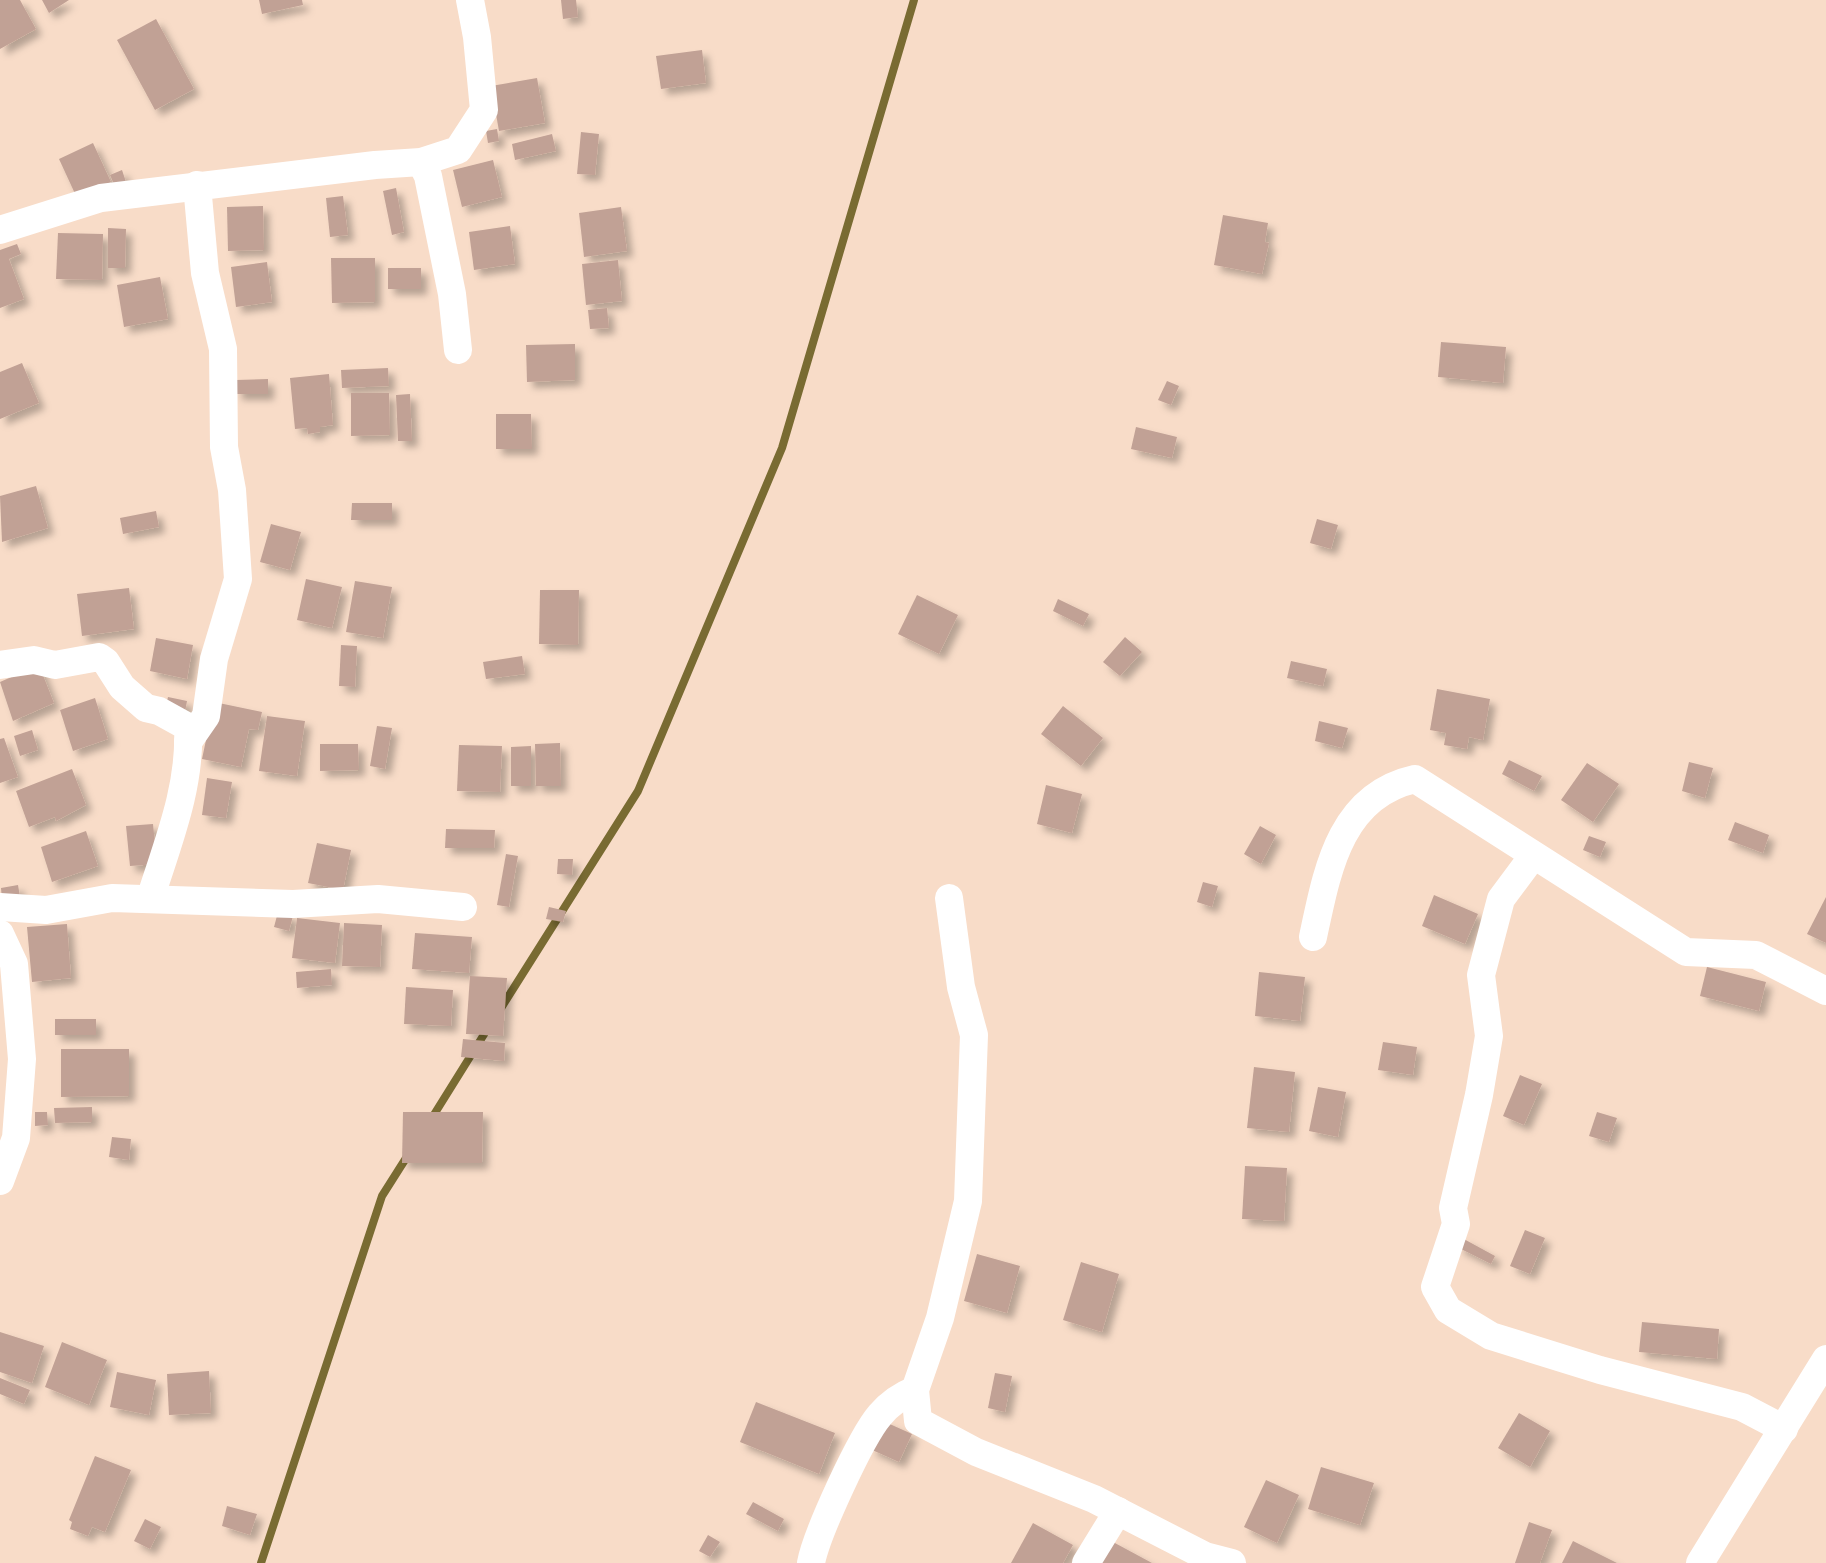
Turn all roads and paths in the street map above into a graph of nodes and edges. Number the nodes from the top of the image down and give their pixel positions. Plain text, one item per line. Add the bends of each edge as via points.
1 (470, 0) edge
2 (421, 162) junction
3 (197, 185) junction
4 (0, 230) edge
5 (458, 350) dead end
6 (0, 666) edge
7 (188, 742) junction
8 (1533, 856) junction
9 (949, 898) dead end
10 (150, 899) junction
11 (463, 906) dead end
12 (0, 907) edge
13 (0, 933) edge
14 (1313, 937) dead end
15 (1826, 991) edge
16 (8, 1121) edge
17 (0, 1181) edge
18 (1826, 1359) edge
19 (915, 1390) junction
20 (1784, 1429) junction
21 (1118, 1511) junction
22 (811, 1563) edge
23 (1086, 1563) edge
24 (1232, 1563) edge
25 (1700, 1563) edge

1 - 2 street via 484,110 458,150
2 - 3 street
2 - 5 street via 428,176 452,294
3 - 4 street via 101,198
3 - 7 street via 205,273 223,349 224,447 238,579 214,659 206,716
6 - 7 street via 99,657 146,708 159,710 188,727
7 - 10 street via 183,795
8 - 14 street via 1415,779 1390,785 1347,824 1328,867
8 - 15 street via 1686,952 1756,955
8 - 20 street via 1501,899 1481,975 1489,1036 1453,1208 1456,1224 1435,1287 1448,1310 1492,1336 1742,1407
9 - 19 street via 961,986 974,1035 968,1201 940,1318
10 - 11 street via 293,904 379,900
10 - 12 street via 111,898 46,910
13 - 16 street via 14,964 22,1092
16 - 17 street via 16,1138
18 - 20 street
19 - 21 street via 918,1421 976,1452
19 - 22 street via 898,1397 878,1417 813,1549
20 - 25 street
21 - 23 street
21 - 24 street via 1205,1556

